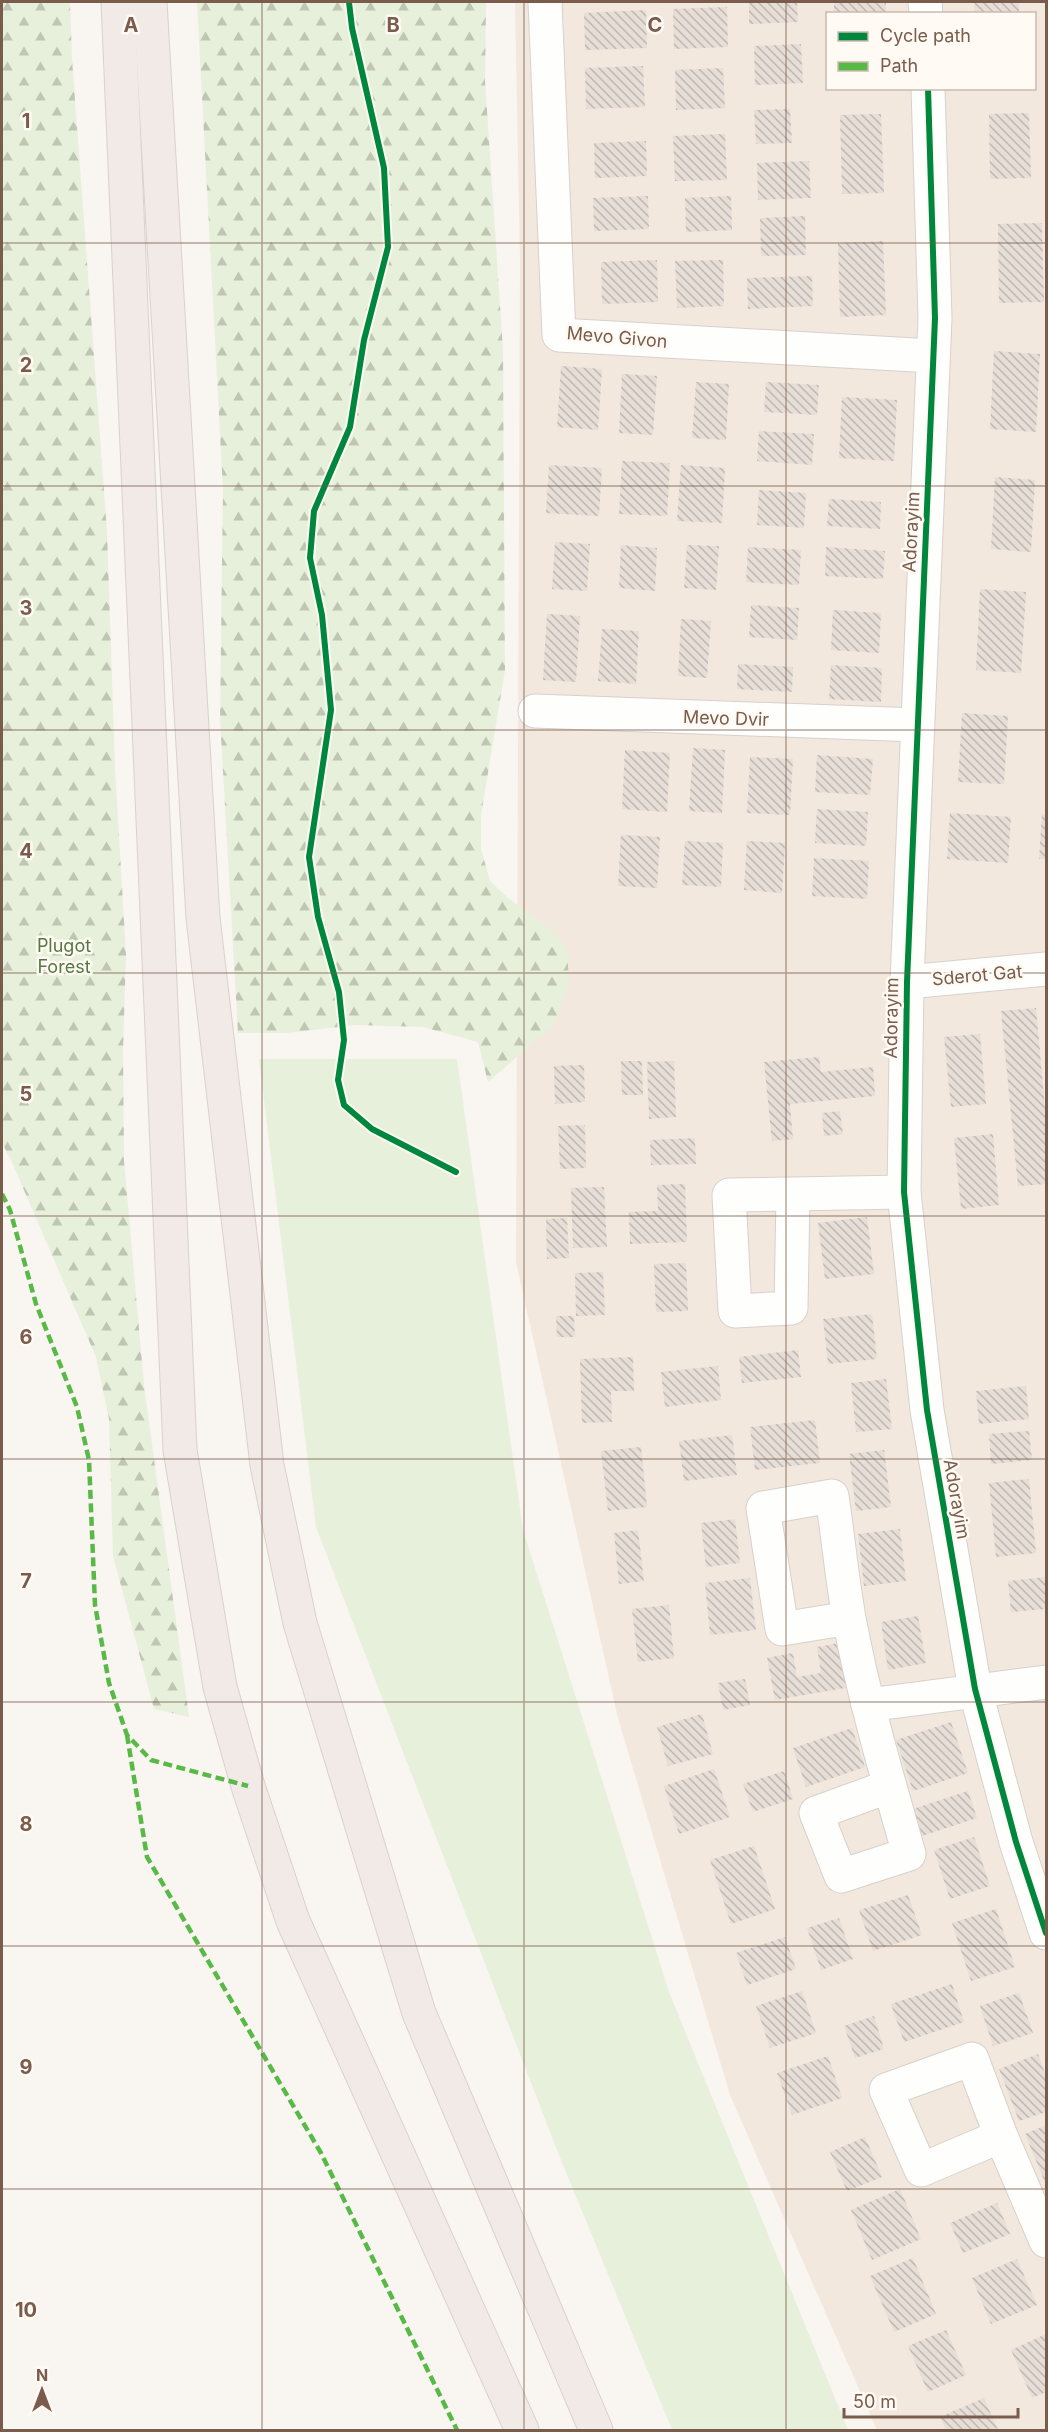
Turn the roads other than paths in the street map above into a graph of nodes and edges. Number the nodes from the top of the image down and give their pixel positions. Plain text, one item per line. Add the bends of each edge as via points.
1 (118, 2) edge
2 (150, 2) edge
3 (545, 2) edge
4 (928, 90) edge
5 (933, 356) junction
6 (535, 711) dead end
7 (917, 725) junction
8 (1046, 969) edge
9 (1047, 978) edge
10 (907, 982) junction
11 (904, 1192) junction
12 (793, 1196) dead end
13 (849, 1618) dead end
14 (1047, 1682) edge
15 (975, 1689) junction
16 (868, 1705) junction
17 (890, 1786) dead end
18 (1047, 1933) edge
19 (1001, 2136) dead end
20 (1047, 2241) edge
21 (522, 2430) edge
22 (596, 2430) edge

1 - 21 highway via 180,1449 220,1687 293,1921
2 - 22 highway via 202,918 267,1465 300,1623 419,2013
3 - 5 street, Mevo Givon via 559,334
4 - 5 street, Adorayim
5 - 7 street, Adorayim
6 - 7 street, Mevo Dvir
7 - 10 street, Adorayim
8 - 9 street
8 - 10 street, Sderot Gat
10 - 11 street, Adorayim
11 - 12 street
11 - 15 street, Adorayim via 927,1410
13 - 16 street
14 - 15 street
15 - 16 street
15 - 18 street, Adorayim via 1016,1842
16 - 17 street
19 - 20 street

